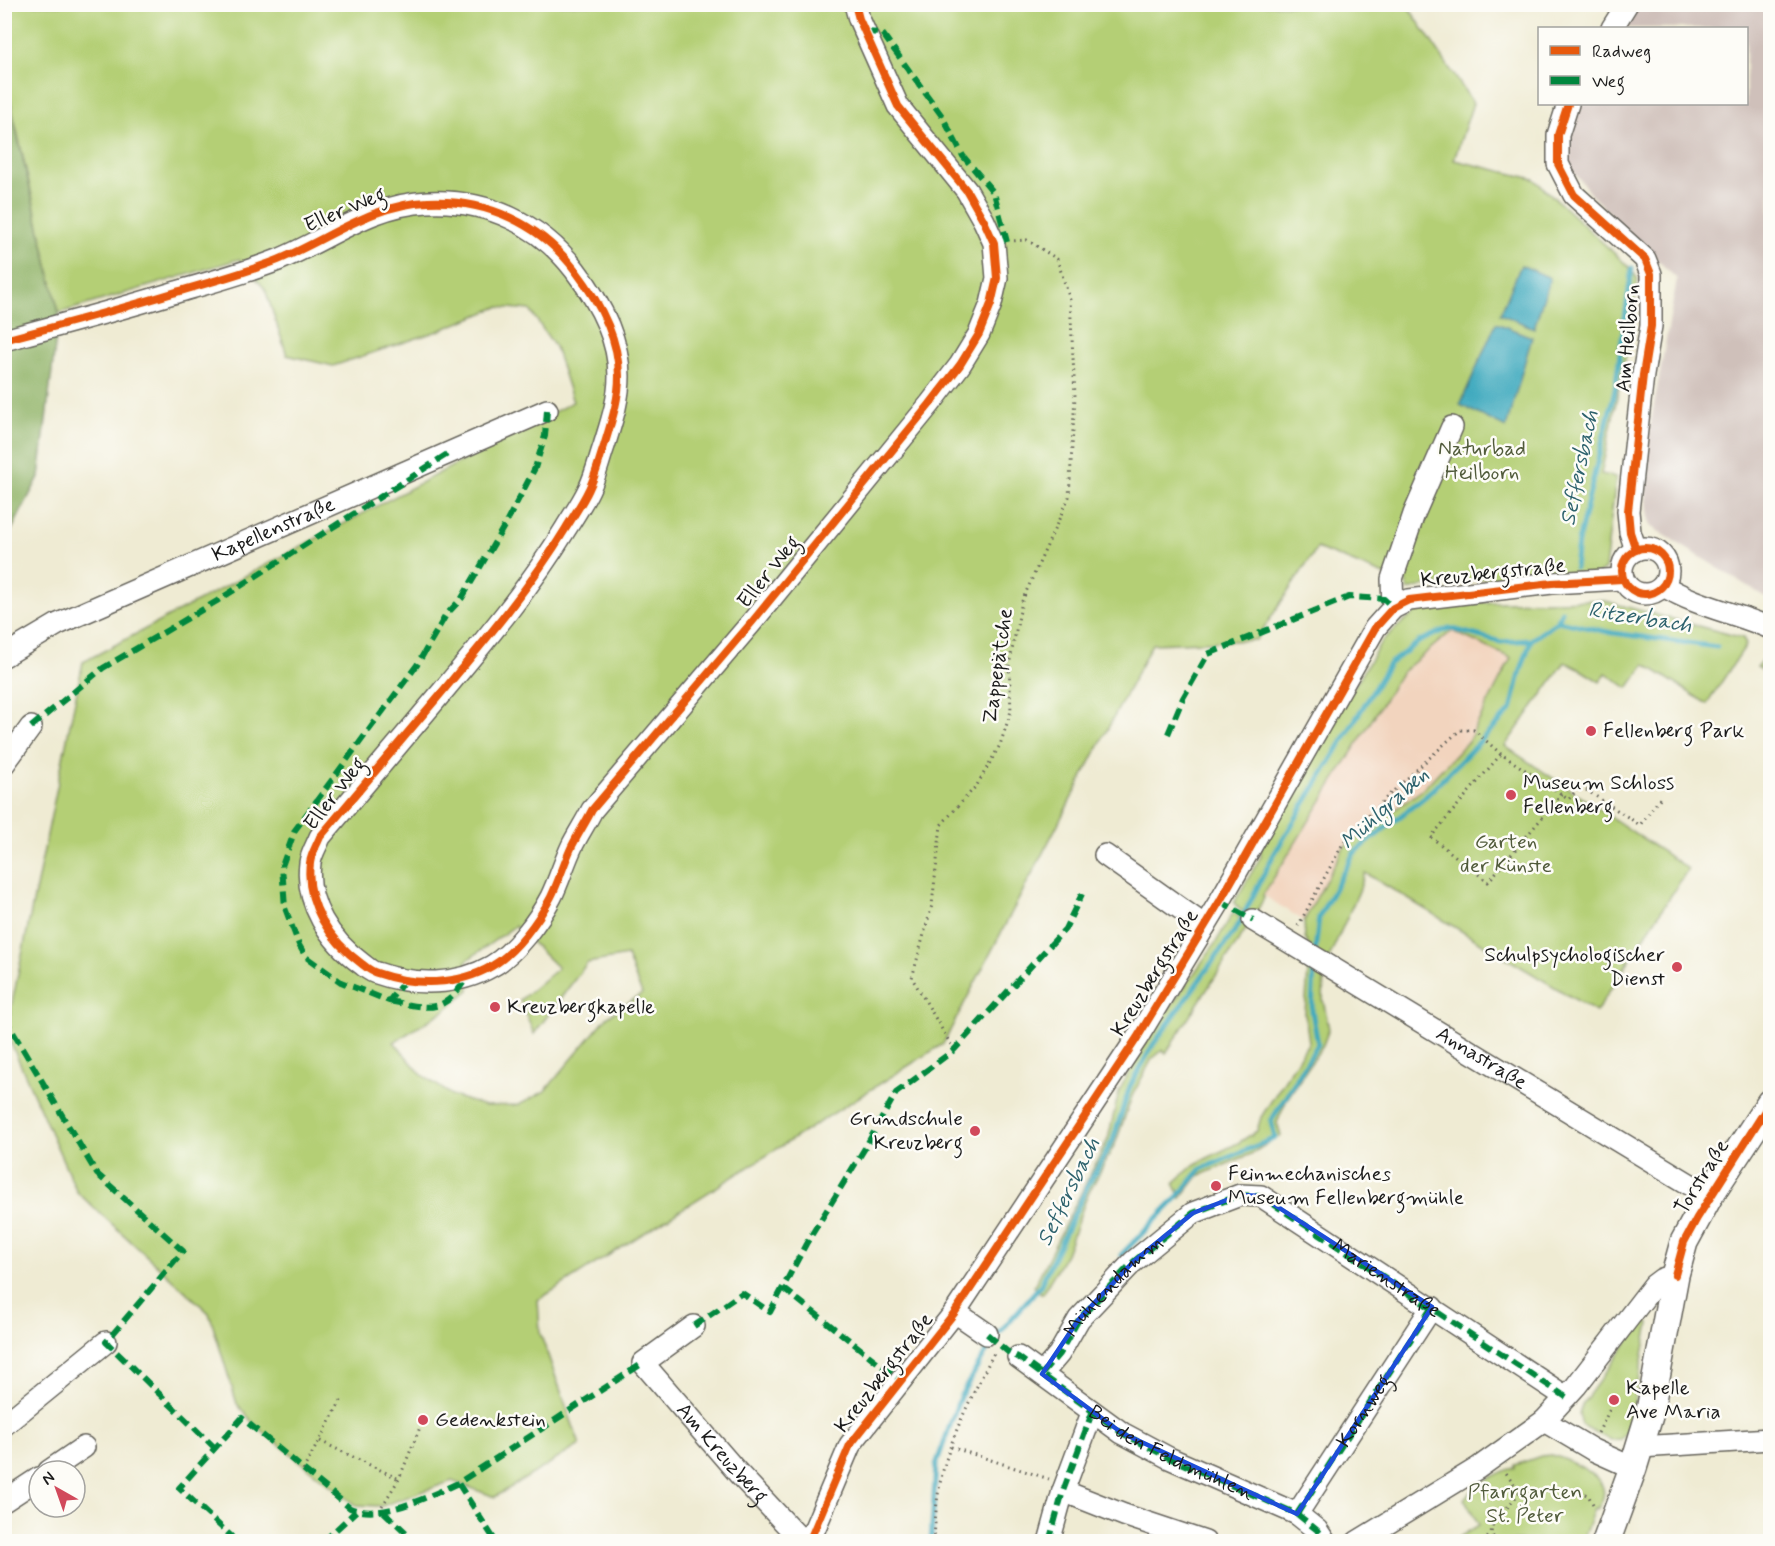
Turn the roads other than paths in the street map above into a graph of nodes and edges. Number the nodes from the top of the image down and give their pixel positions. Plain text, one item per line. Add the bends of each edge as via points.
1 (855, 4) edge
2 (1627, 4) edge
3 (1613, 27) edge
4 (1568, 105) edge
5 (4, 340) edge
6 (546, 410) dead end
7 (1452, 428) dead end
8 (1636, 550) junction
9 (1622, 579) junction
10 (1664, 586) junction
11 (1393, 608) junction
12 (1770, 628) edge
13 (4, 656) edge
14 (31, 728) dead end
15 (4, 764) edge
16 (1105, 855) dead end
17 (1254, 920) dead end
18 (1205, 926) junction
19 (1770, 1103) edge
20 (1710, 1196) junction
21 (1198, 1211) joint
22 (1675, 1275) junction
23 (1432, 1307) junction
24 (955, 1312) junction
25 (694, 1326) dead end
26 (993, 1338) road end
27 (106, 1342) dead end
28 (1018, 1358) dead end
29 (1042, 1374) junction
30 (1566, 1397) junction
31 (1092, 1413) junction
32 (1544, 1421) junction
33 (4, 1425) edge
34 (1770, 1439) edge
35 (84, 1447) dead end
36 (1636, 1458) junction
37 (66, 1459) edge
38 (27, 1486) edge
39 (1064, 1488) junction
40 (4, 1501) edge
41 (1297, 1514) junction
42 (803, 1542) edge
43 (809, 1542) edge
44 (1049, 1542) edge
45 (1205, 1542) edge
46 (1325, 1542) edge
47 (1357, 1542) edge
48 (1606, 1542) edge

1 - 5 street, Eller Weg via 898,106 967,191 994,243 997,278 991,304 960,365 752,622 592,810 551,896 516,946 494,966 467,977 437,982 405,980 375,973 348,954 318,912 311,888 310,861 320,837 511,610 589,489 618,396 619,374 609,327 583,281 546,240 502,213 481,206 426,202 366,216 280,259 216,281
2 - 3 street
4 - 8 street, Am Heilborn via 1558,135 1558,164 1574,195 1645,259 1651,274 1651,326 1628,512
6 - 13 street, Kapellenstraße via 58,624
7 - 11 street via 1414,514 1392,579
8 - 9 street via 1629,553 1622,565
8 - 10 street via 1650,548 1662,555 1668,568
9 - 10 street via 1639,594 1654,593
9 - 11 street, Kreuzbergstraße via 1409,600
10 - 12 street
11 - 18 street, Kreuzbergstraße via 1375,628
14 - 15 street
16 - 18 street
17 - 20 street, Annastraße
18 - 24 street, Kreuzbergstraße via 1137,1038
19 - 20 main road, Torstraße
20 - 22 main road, Torstraße via 1684,1242
21 - 23 street, Marienstraße via 1240,1195 1261,1196
21 - 29 street, Mühlendamm via 1133,1262 1079,1319
22 - 30 street via 1654,1285
22 - 36 main road, Torstraße via 1649,1416
23 - 30 street, Marienstraße
23 - 41 street, Kornweg
24 - 26 street
24 - 43 street, Kreuzbergstraße via 850,1445
25 - 42 street, Am Kreuzberg via 643,1363
27 - 33 street
28 - 29 street, Bei den Feldmühlen
29 - 31 street, Bei den Feldmühlen
30 - 32 street
31 - 39 street
31 - 41 street, Bei den Feldmühlen via 1169,1458
32 - 36 street via 1590,1448
32 - 47 street
34 - 36 street
35 - 37 street
36 - 48 main road, Torstraße
38 - 40 street
39 - 44 street
39 - 45 street via 1124,1515
41 - 46 street, Bei den Feldmühlen

